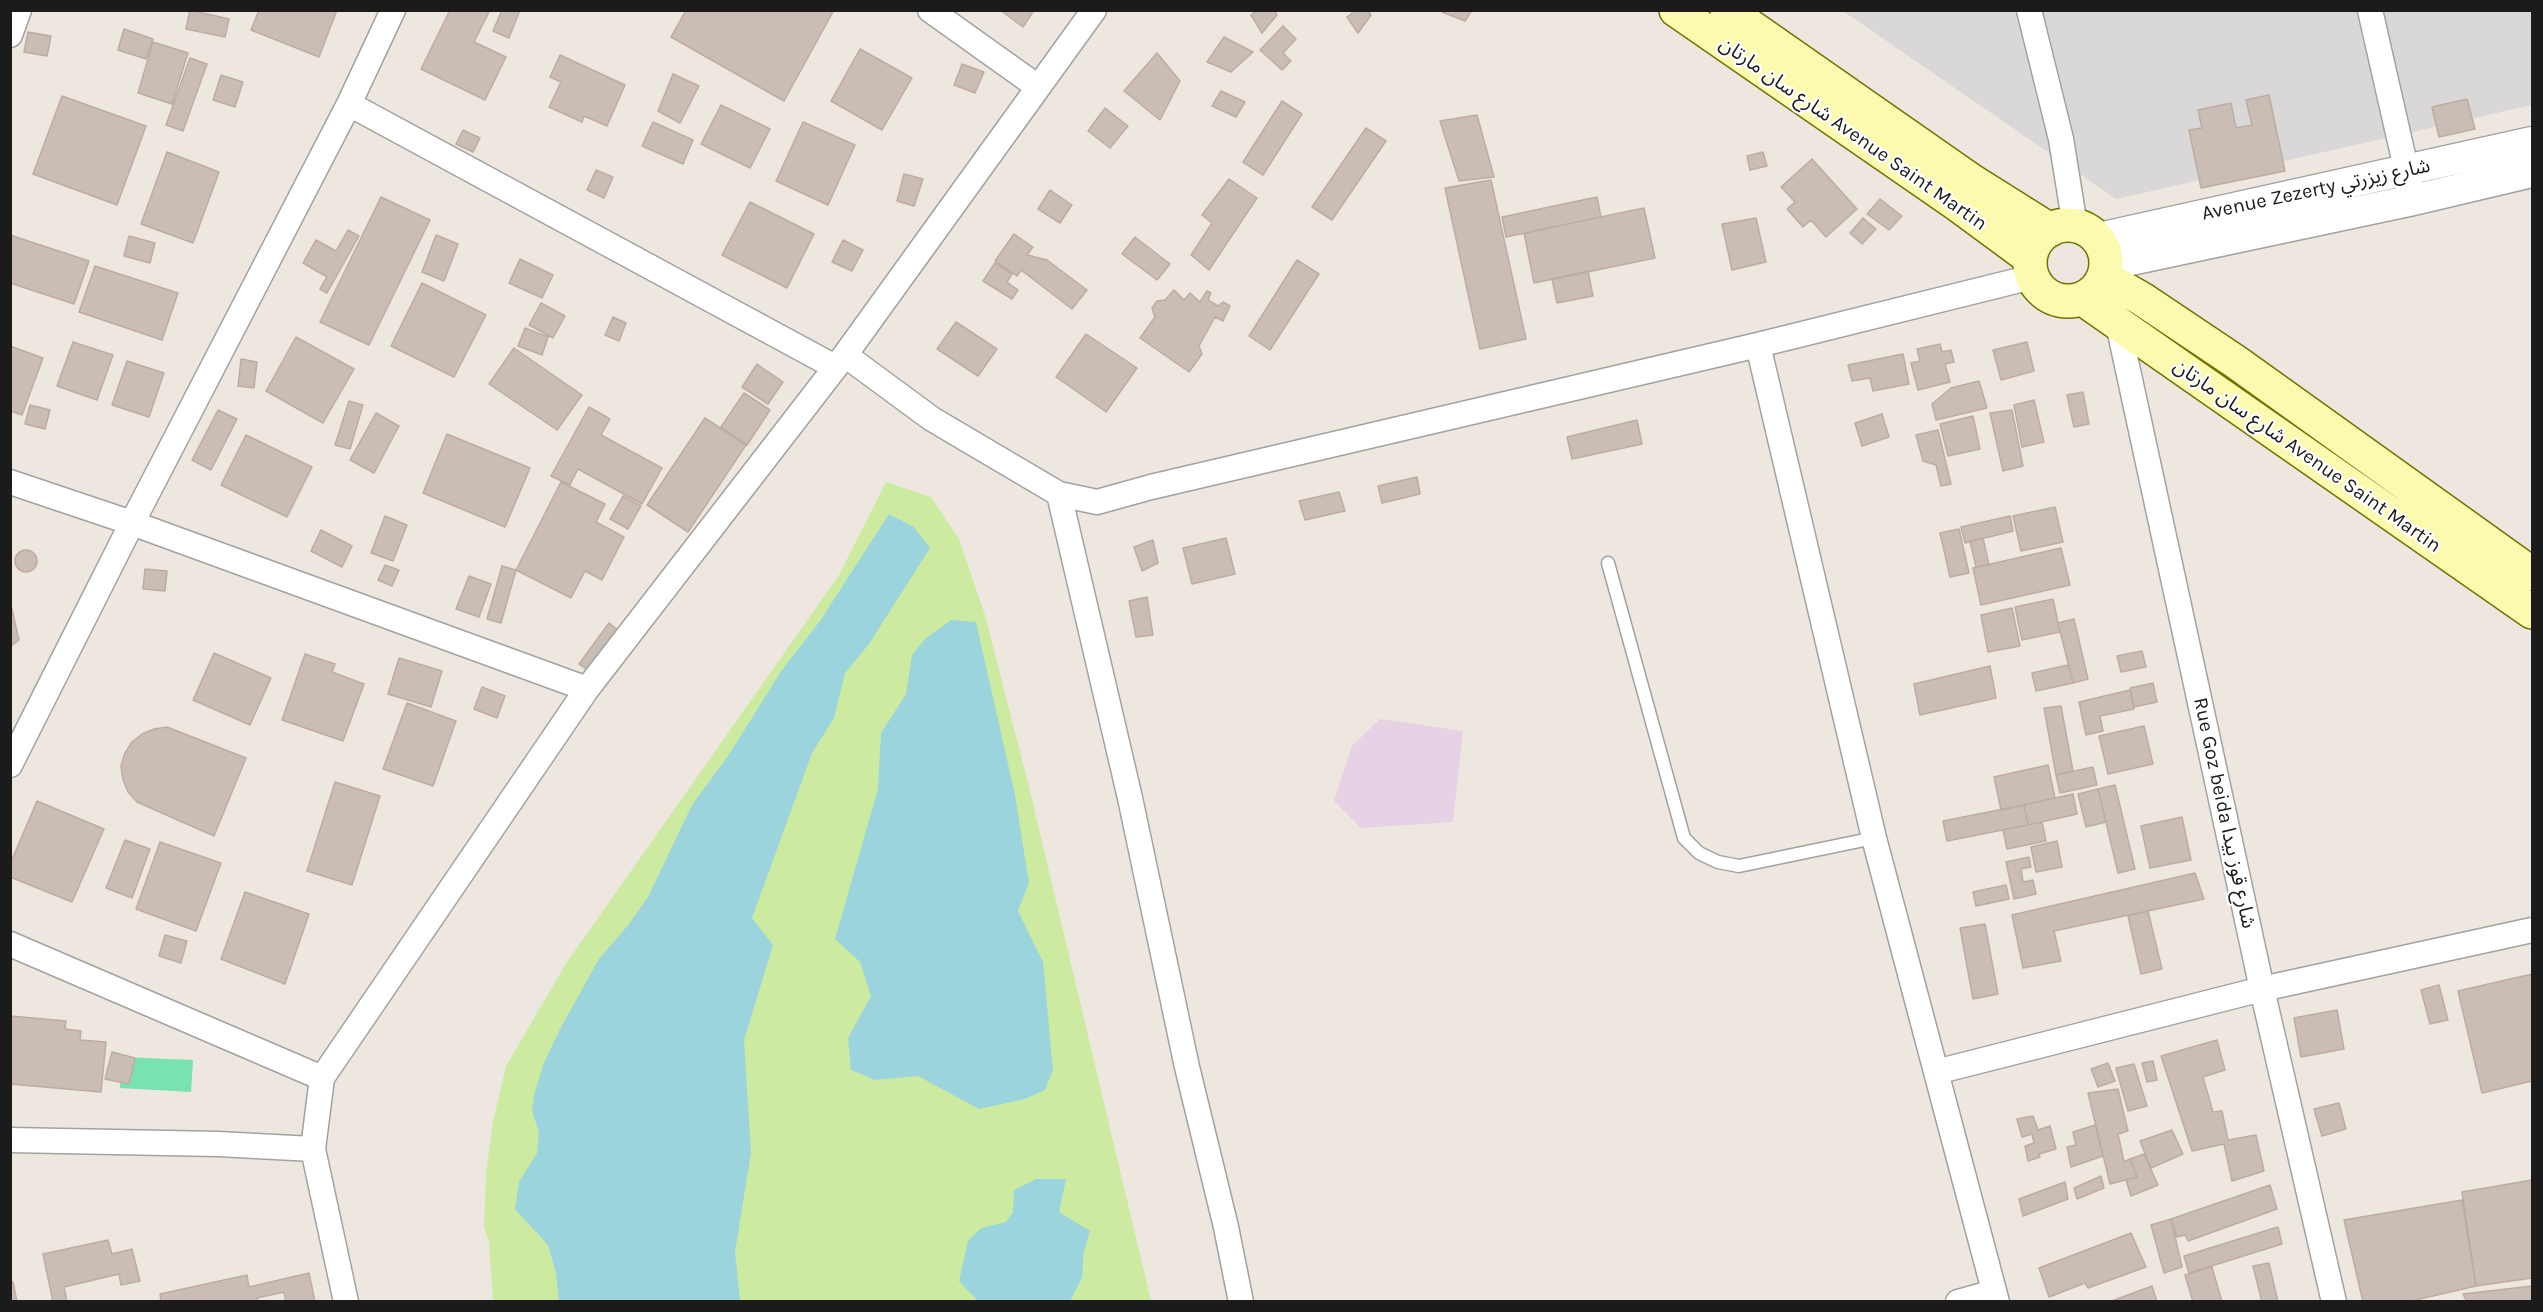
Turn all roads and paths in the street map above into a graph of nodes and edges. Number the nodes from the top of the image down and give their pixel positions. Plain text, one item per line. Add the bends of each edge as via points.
1 (19, 10) edge
2 (393, 10) edge
3 (930, 10) edge
4 (1094, 10) edge
5 (1676, 10) edge
6 (1727, 10) edge
7 (2029, 10) edge
8 (2370, 10) edge
9 (10, 35) edge
10 (1038, 87) junction
11 (349, 104) junction
12 (2532, 142) edge
13 (2407, 171) junction
14 (2532, 172) edge
15 (2413, 200) junction
16 (2086, 256) junction
17 (2031, 268) junction
18 (2118, 324) junction
19 (1758, 345) junction
20 (840, 361) junction
21 (10, 482) edge
22 (1059, 495) junction
23 (132, 523) junction
24 (1608, 563) dead end
25 (2532, 574) edge
26 (2532, 612) edge
27 (587, 689) junction
28 (10, 765) edge
29 (1874, 837) junction
30 (2532, 930) edge
31 (10, 944) edge
32 (2262, 989) junction
33 (1936, 1072) junction
34 (322, 1078) junction
35 (10, 1140) edge
36 (313, 1149) junction
37 (1995, 1297) edge
38 (346, 1302) edge
39 (1241, 1302) edge
40 (1958, 1302) edge
41 (2334, 1302) edge

1 - 9 street
2 - 11 street
3 - 10 street
4 - 10 street
5 - 17 main road, شارع سان مارتان Avenue Saint Martin via 1948,198
6 - 16 main road, شارع سان مارتان Avenue Saint Martin
7 - 16 street
8 - 13 street
10 - 20 street
11 - 20 street
11 - 23 street
12 - 13 street, Avenue Zezerty شارع زيزرتي
13 - 15 street
13 - 16 street, Avenue Zezerty شارع زيزرتي
14 - 15 street, Avenue Zezerty شارع زيزرتي
15 - 16 street, Avenue Zezerty شارع زيزرتي
16 - 17 main road via 2034,246
16 - 17 main road, شارع سان مارتان Avenue Saint Martin via 2067,302 2051,298 2038,287
16 - 18 main road, شارع سان مارتان Avenue Saint Martin
16 - 25 main road, شارع سان مارتان Avenue Saint Martin
17 - 19 street
18 - 26 main road, شارع سان مارتان Avenue Saint Martin
18 - 32 street, Rue Goz beida شارع قوز بيدا
19 - 22 street via 1096,501
19 - 29 street
20 - 22 street
20 - 27 street
21 - 23 street
22 - 39 street
23 - 27 street
23 - 28 street
24 - 29 lane via 1684,838 1699,853 1739,866
27 - 34 street
29 - 33 street
30 - 32 street
31 - 34 street
32 - 33 street
32 - 41 street, Rue Goz beida شارع قوز بيدا
33 - 37 street
34 - 36 street
35 - 36 street
36 - 38 street
37 - 40 street

